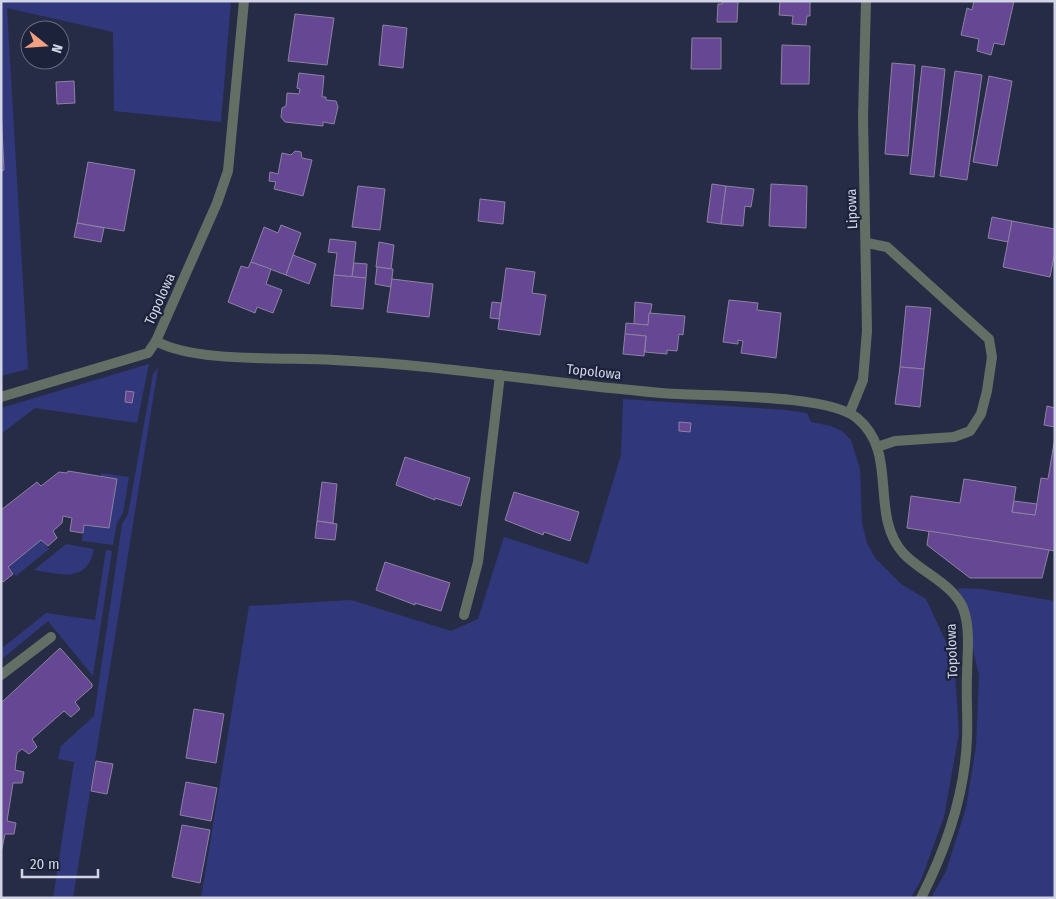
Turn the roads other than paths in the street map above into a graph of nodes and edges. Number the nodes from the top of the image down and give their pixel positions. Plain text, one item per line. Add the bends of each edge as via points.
1 (244, 1) edge
2 (866, 1) edge
3 (867, 243) junction
4 (156, 341) junction
5 (500, 375) junction
6 (1, 397) edge
7 (850, 412) junction
8 (877, 447) junction
9 (464, 615) dead end
10 (51, 637) dead end
11 (1, 675) edge
12 (921, 898) edge

1 - 4 street, Topolowa via 228,171
2 - 3 street, Lipowa via 863,118
3 - 7 street, Lipowa via 865,369 861,389
3 - 8 street via 886,246 989,339 992,356 980,414 970,431 954,437 904,440
4 - 5 street, Topolowa via 166,347 208,355 387,362
4 - 6 street via 148,353
5 - 7 street, Topolowa via 662,393 782,399
5 - 9 street via 478,562
7 - 8 street, Topolowa via 868,430
8 - 12 street, Topolowa via 882,467 886,522 892,536 904,553 955,596 963,609 968,635 967,739 958,802 937,867
10 - 11 street

